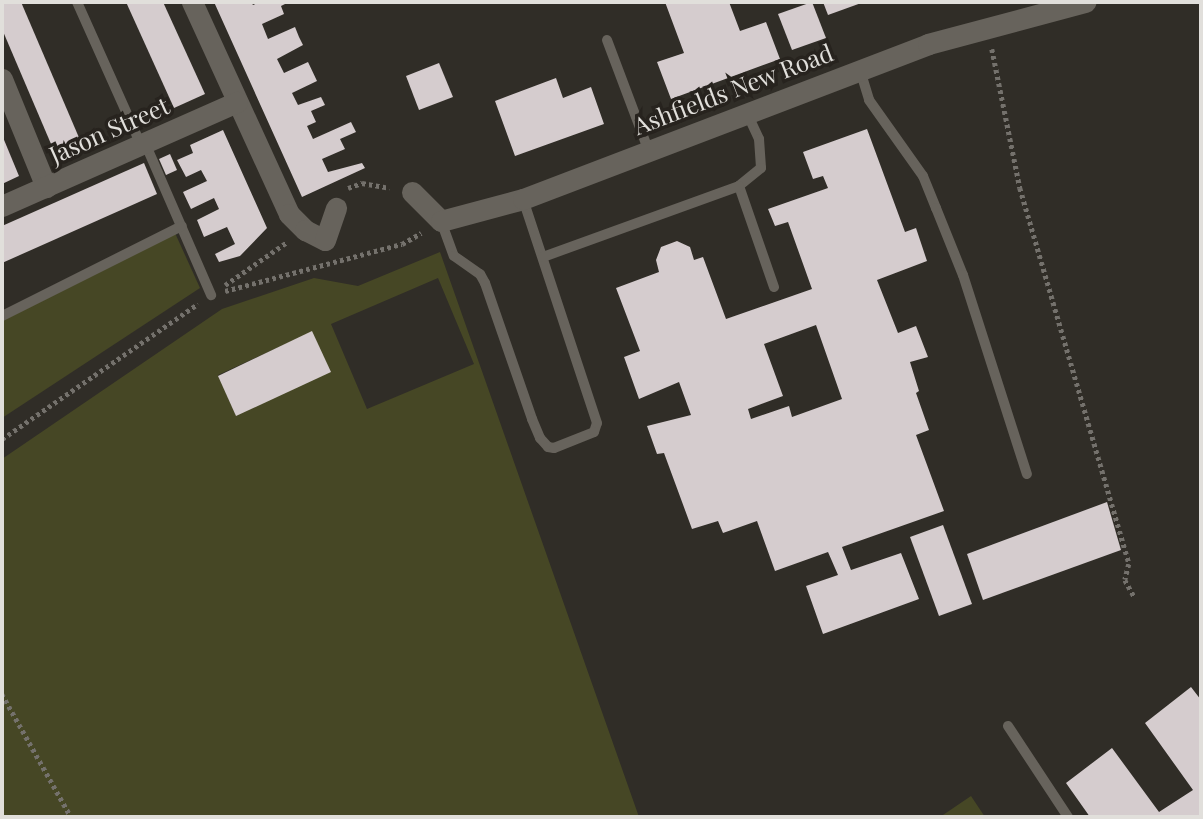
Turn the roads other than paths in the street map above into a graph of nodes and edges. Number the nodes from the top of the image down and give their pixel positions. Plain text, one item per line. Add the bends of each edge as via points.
1 (77, 2) edge
2 (192, 2) edge
3 (1085, 2) edge
4 (607, 40) dead end
5 (860, 70) junction
6 (2, 79) edge
7 (237, 102) junction
8 (746, 111) junction
9 (143, 144) junction
10 (648, 149) junction
11 (46, 187) junction
12 (739, 187) junction
13 (412, 192) dead end
14 (523, 199) junction
15 (2, 206) edge
16 (336, 208) dead end
17 (441, 221) junction
18 (182, 226) junction
19 (543, 257) junction
20 (774, 287) dead end
21 (211, 295) road end
22 (2, 316) edge
23 (1027, 474) dead end
24 (1008, 726) dead end
25 (1068, 817) edge

1 - 9 lane
2 - 7 street
3 - 5 street, Ashfields New Road via 928,44
4 - 10 lane
5 - 8 street, Ashfields New Road
5 - 23 lane via 869,100 923,176 962,275
6 - 11 street
7 - 9 street, Jason Street
7 - 16 street via 289,214 305,230 325,240
8 - 10 street, Ashfields New Road
8 - 12 lane via 759,139 761,168
9 - 11 street, Jason Street
9 - 18 lane
10 - 14 street, Ashfields New Road
11 - 15 street, Jason Street
12 - 19 lane
12 - 20 lane
13 - 17 street
14 - 17 street, Ashfields New Road
14 - 19 lane
17 - 19 lane via 454,256 480,274 485,283 540,438 554,448 594,432 597,423
18 - 21 lane
18 - 22 lane
24 - 25 lane

